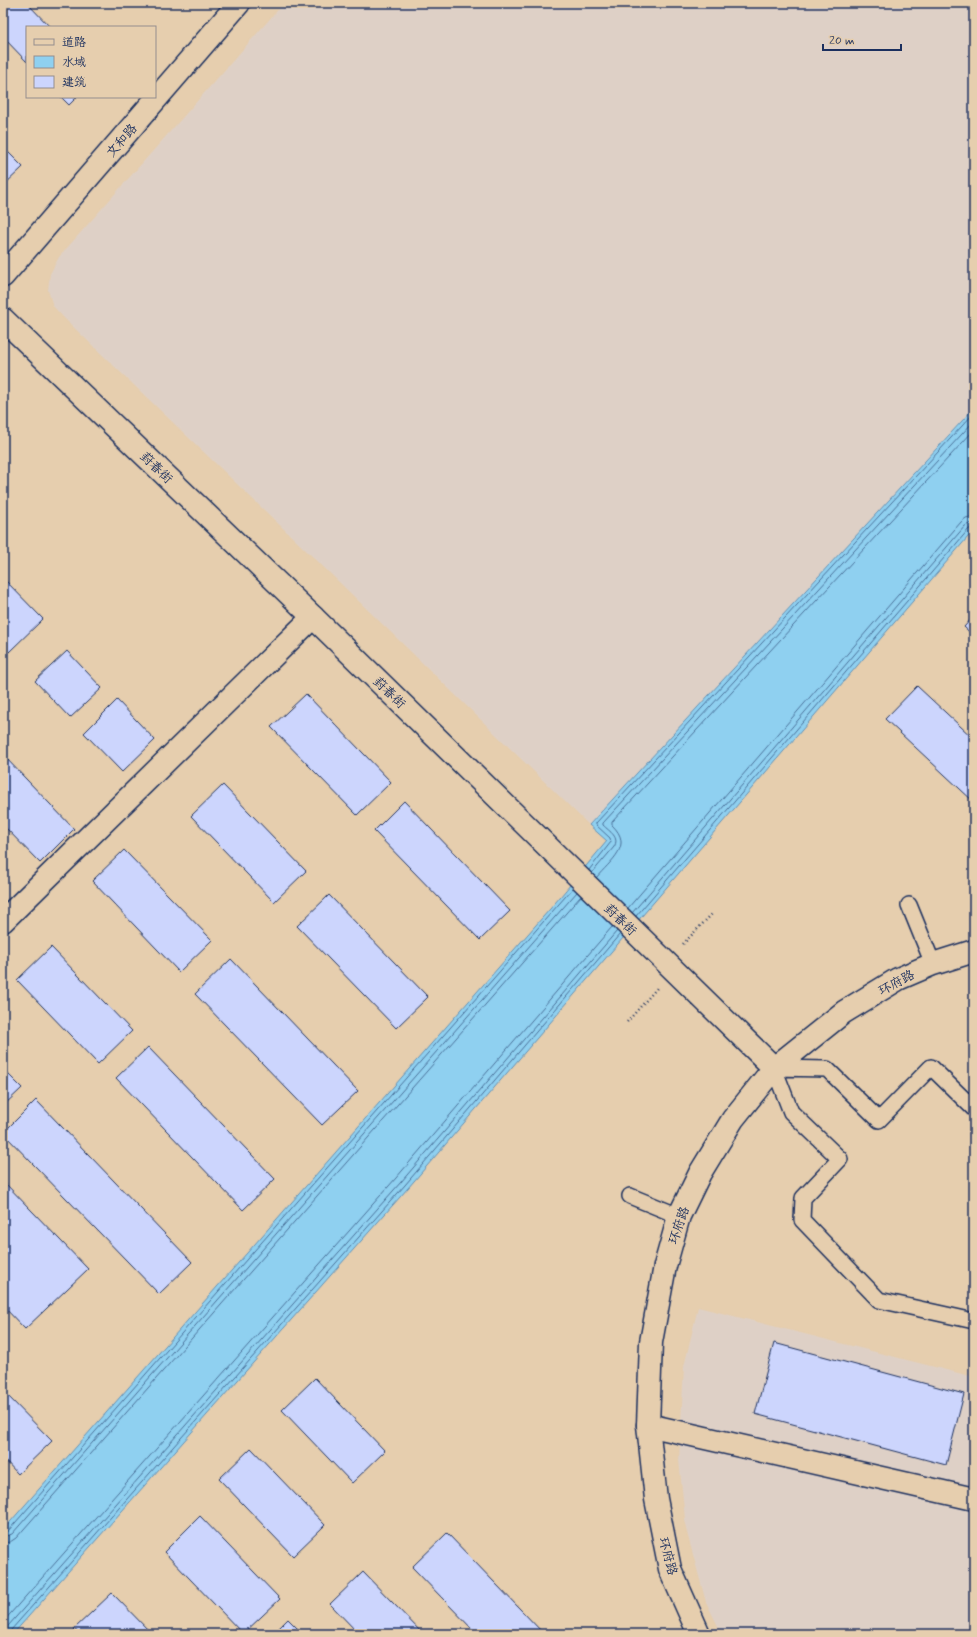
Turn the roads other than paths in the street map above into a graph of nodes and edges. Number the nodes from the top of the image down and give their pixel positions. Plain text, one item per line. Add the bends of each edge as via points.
1 (239, 3) edge
2 (3, 276) edge
3 (3, 319) edge
4 (313, 617) junction
5 (909, 905) dead end
6 (3, 921) edge
7 (974, 951) edge
8 (933, 964) junction
9 (774, 1068) junction
10 (974, 1109) edge
11 (630, 1196) dead end
12 (679, 1216) junction
13 (974, 1321) edge
14 (648, 1425) junction
15 (974, 1499) edge
16 (700, 1634) edge

1 - 2 street, 文和路
3 - 4 street, 葑春街
4 - 6 street
4 - 9 street, 葑春街
5 - 8 lane
7 - 8 street, 环府路
8 - 9 street, 环府路 via 898,979 844,1012
9 - 10 lane via 827,1069 879,1120 931,1067
9 - 12 street, 环府路 via 733,1119 700,1172
9 - 13 lane via 791,1112 840,1159 803,1198 802,1220 879,1300
11 - 12 lane
12 - 14 street, 环府路 via 665,1266 650,1342
14 - 15 street
14 - 16 street, 环府路 via 656,1499 670,1570

